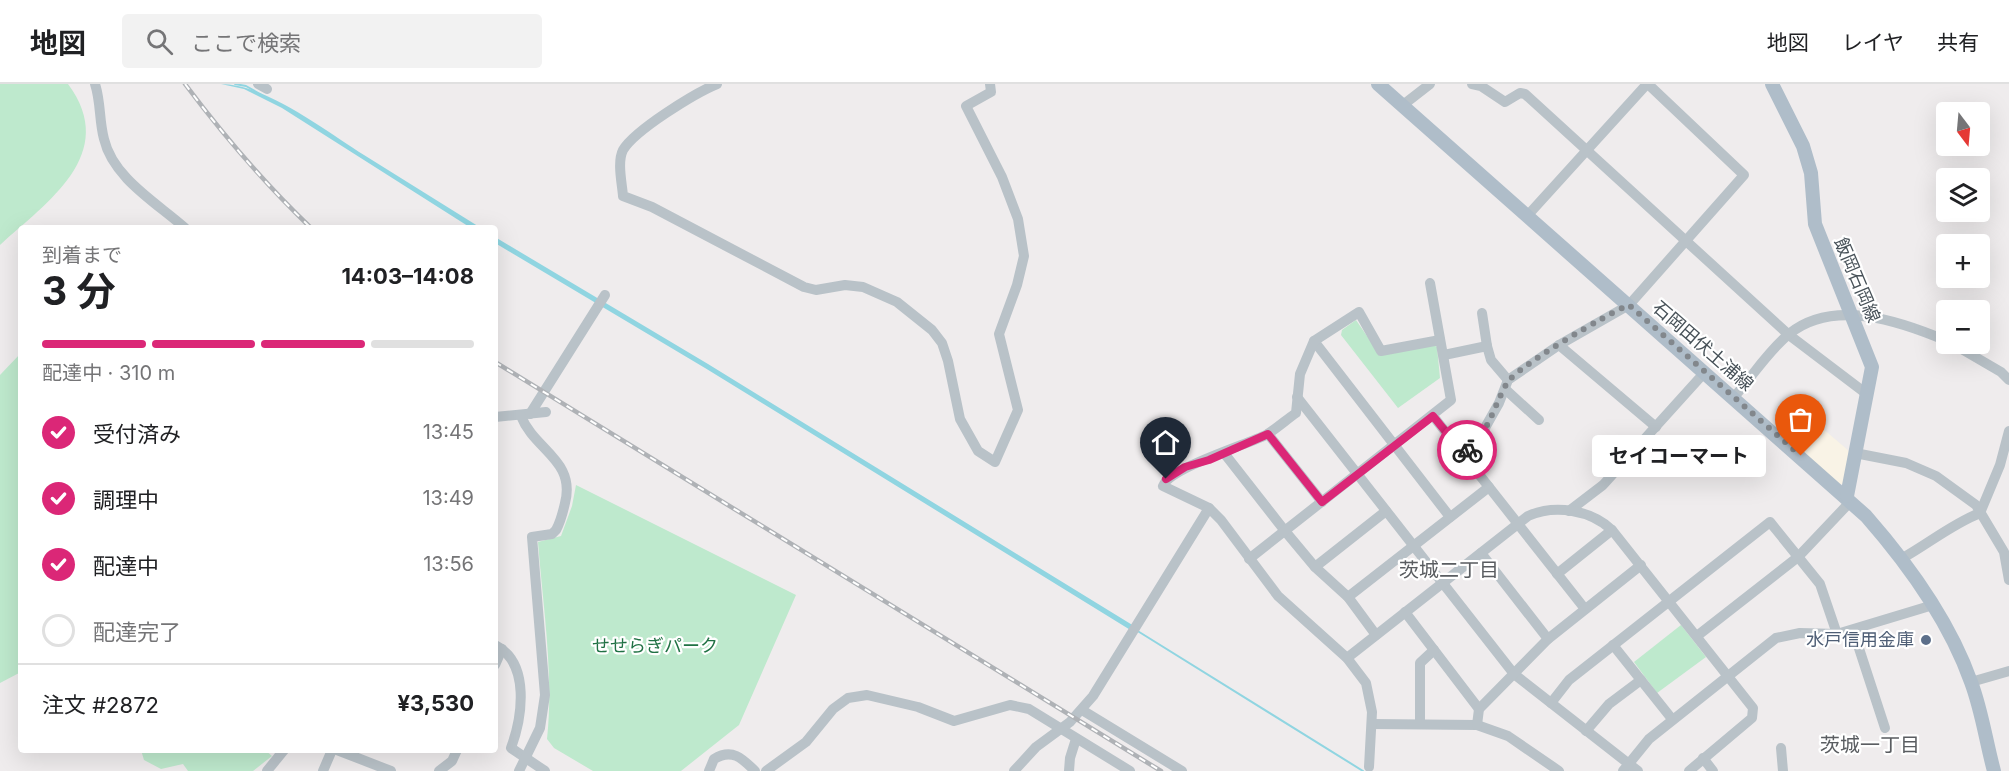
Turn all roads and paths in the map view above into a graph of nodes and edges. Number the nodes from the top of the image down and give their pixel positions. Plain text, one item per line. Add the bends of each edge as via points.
1 (95, 84) edge
2 (717, 84) edge
3 (990, 84) edge
4 (1378, 84) edge
5 (1430, 84) edge
6 (1472, 84) edge
7 (1648, 84) edge
8 (1772, 84) edge
9 (1403, 105) junction
10 (1588, 149) junction
11 (1528, 215) junction
12 (181, 225) edge
13 (1687, 241) junction
14 (1430, 283) dead end
15 (601, 301) dead end
16 (1629, 305) junction
17 (1482, 313) dead end
18 (1852, 314) junction
19 (1789, 334) junction
20 (1936, 336) edge
21 (1440, 340) junction
22 (1314, 341) junction
23 (1559, 345) junction
24 (1487, 346) junction
25 (1970, 354) edge
26 (1444, 355) junction
27 (1705, 372) junction
28 (2009, 380) edge
29 (1506, 385) junction
30 (1868, 395) junction
31 (1297, 397) junction
32 (1734, 397) junction
33 (546, 412) dead end
34 (525, 415) junction
35 (1433, 416) junction
36 (498, 417) edge
37 (1539, 420) dead end
38 (1656, 427) junction
39 (2009, 431) edge
40 (1268, 434) junction
41 (1395, 445) junction
42 (1224, 453) junction
43 (1463, 453) junction
44 (1855, 453) junction
45 (1358, 475) junction
46 (1490, 487) junction
47 (1849, 498) junction
48 (1322, 502) junction
49 (1209, 508) junction
50 (1386, 511) junction
51 (1569, 511) junction
52 (1980, 513) junction
53 (1450, 518) junction
54 (1518, 524) junction
55 (1612, 530) junction
56 (1285, 531) junction
57 (1414, 546) junction
58 (1481, 553) junction
59 (1798, 557) junction
60 (1249, 559) junction
61 (1901, 559) junction
62 (1641, 565) junction
63 (1315, 567) junction
64 (1557, 574) junction
65 (2009, 580) edge
66 (1443, 582) junction
67 (1348, 597) junction
68 (1669, 601) junction
69 (1933, 605) junction
70 (1585, 609) junction
71 (1405, 612) junction
72 (1853, 630) junction
73 (1837, 634) junction
74 (1376, 635) junction
75 (1697, 636) junction
76 (1548, 639) junction
77 (1613, 645) junction
78 (499, 647) edge
79 (1434, 650) junction
80 (1347, 658) junction
81 (2009, 671) edge
82 (1514, 674) junction
83 (1727, 675) junction
84 (1641, 680) junction
85 (1971, 682) junction
86 (1551, 703) junction
87 (1479, 709) junction
88 (1082, 710) junction
89 (1672, 720) junction
90 (1420, 723) junction
91 (1372, 724) junction
92 (1477, 725) junction
93 (1885, 728) dead end
94 (1060, 729) junction
95 (1586, 731) junction
96 (1077, 739) junction
97 (1781, 748) dead end
98 (282, 753) edge
99 (332, 753) edge
100 (345, 753) edge
101 (456, 753) edge
102 (1703, 758) junction
103 (524, 759) junction
104 (1369, 767) dead end
105 (1625, 767) edge
106 (769, 770) edge
107 (1991, 770) edge
108 (267, 771) edge
109 (323, 771) edge
110 (391, 771) edge
111 (439, 771) edge
112 (519, 771) edge
113 (545, 771) edge
114 (709, 771) edge
115 (755, 771) edge
116 (1014, 771) edge
117 (1069, 771) edge
118 (1130, 771) edge
119 (1182, 771) edge
120 (1559, 771) edge
121 (1638, 771) edge
122 (1689, 771) edge
123 (1713, 771) edge
124 (1783, 771) edge

1 - 12 street via 103,137 111,155 136,188
2 - 3 street via 652,124 624,149 623,196 652,207 804,287 863,287 897,302 942,343 960,419 978,451 995,462 1018,410 999,334 1024,256 1018,219 1002,177 966,106 992,92
4 - 9 main road, 石岡田伏土浦線
5 - 9 street
6 - 10 street via 1505,102 1525,94
7 - 10 street
7 - 13 street via 1744,175
8 - 18 main road, 飯岡石岡線 via 1803,146 1811,173 1815,224
9 - 11 main road, 石岡田伏土浦線
10 - 11 street
10 - 13 street
11 - 16 main road, 石岡田伏土浦線
13 - 16 street
13 - 19 street
14 - 21 street
15 - 34 street
16 - 23 street
16 - 27 main road, 石岡田伏土浦線
17 - 24 street
18 - 19 street via 1812,320
18 - 20 street
18 - 30 main road, 飯岡石岡線 via 1872,367
19 - 30 street
19 - 32 street
21 - 22 street via 1381,351 1359,312
21 - 26 street
22 - 31 street via 1300,374
22 - 41 street
23 - 29 street
23 - 38 street
24 - 26 street
24 - 29 street
25 - 28 street
26 - 35 street via 1451,400
27 - 32 main road, 石岡田伏土浦線
27 - 38 street
29 - 37 street
29 - 43 street via 1477,442
30 - 44 main road, 飯岡石岡線
31 - 40 street via 1296,413
31 - 45 street
32 - 47 main road, 石岡田伏土浦線
33 - 34 street
34 - 36 street
34 - 103 street via 526,430 563,469 568,490 556,530 532,537 545,695 540,728
35 - 41 street
35 - 43 street
38 - 51 street via 1603,485
39 - 52 street
40 - 42 street
40 - 48 street
41 - 45 street
41 - 53 street
42 - 49 street via 1185,467 1166,479 1163,486
42 - 56 street
43 - 46 street
44 - 47 main road, 飯岡石岡線
44 - 52 street via 1906,463 1936,476 1976,505
45 - 48 street
45 - 50 street
46 - 53 street
46 - 54 street
47 - 59 street
47 - 61 main road, 石岡田伏土浦線
48 - 56 street
49 - 60 street
49 - 88 street
50 - 57 street
50 - 63 street
51 - 54 street via 1547,509
51 - 55 street via 1597,519
52 - 61 street
52 - 65 street via 2004,552
53 - 57 street
54 - 58 street
54 - 64 street
55 - 62 street
55 - 64 street
56 - 60 street
56 - 63 street
57 - 66 street
57 - 67 street
58 - 66 street
58 - 76 street
59 - 68 street via 1770,522
59 - 73 street via 1820,584
59 - 75 street
60 - 80 street via 1278,596
61 - 69 main road, 石岡田伏土浦線
62 - 68 street
62 - 70 street
63 - 67 street
64 - 70 street
66 - 71 street
66 - 82 street
67 - 74 street
68 - 75 street
68 - 77 street
69 - 72 street
69 - 85 main road, 石岡田伏土浦線
70 - 76 street
71 - 74 street
71 - 79 street
72 - 73 street
72 - 93 street
73 - 83 street via 1800,633 1776,638
74 - 80 street
75 - 83 street
76 - 82 street
77 - 84 street
77 - 86 street via 1569,680
78 - 103 street via 514,664 520,690 520,712 511,748
79 - 87 street
79 - 90 street via 1420,663
80 - 91 street via 1366,683
81 - 85 street
82 - 86 street
82 - 87 street
83 - 89 street
83 - 102 street via 1753,708 1752,718
84 - 89 street
84 - 95 street via 1610,704
85 - 107 main road, 石岡田伏土浦線
86 - 95 street
87 - 92 street
88 - 94 street
88 - 119 street
89 - 105 street via 1649,738
90 - 91 street
90 - 92 street
91 - 104 street
92 - 120 street via 1508,736
94 - 96 street
94 - 106 street via 1019,706 954,721 918,707 867,695 849,698 833,709 806,742
94 - 116 street
95 - 105 street
96 - 117 street
96 - 118 street
97 - 124 street
98 - 108 street
99 - 109 street
100 - 110 street
101 - 111 street
102 - 122 street
102 - 123 street
103 - 112 street
103 - 113 street
105 - 121 street
114 - 115 street via 714,759 727,753 738,755

